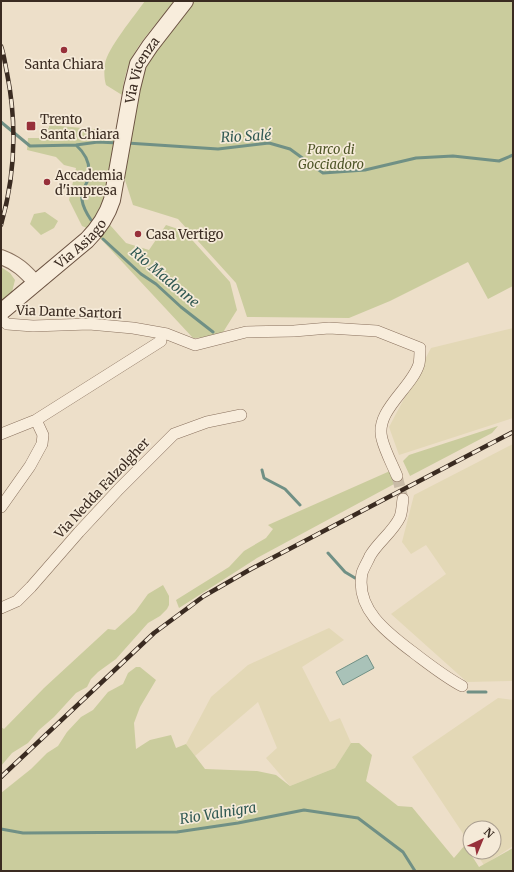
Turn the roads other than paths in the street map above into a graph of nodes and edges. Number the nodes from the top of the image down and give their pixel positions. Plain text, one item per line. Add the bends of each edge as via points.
1 (185, 1) edge
2 (121, 150) joint
3 (2, 257) edge
4 (36, 283) junction
5 (1, 312) edge
6 (1, 318) edge
7 (161, 341) dead end
8 (241, 415) dead end
9 (36, 420) junction
10 (1, 434) edge
11 (397, 476) tunnel mouth
12 (403, 500) tunnel mouth
13 (1, 507) edge
14 (1, 608) edge
15 (462, 686) dead end

1 - 2 main road, Via Vicenza via 144,55 136,70
2 - 4 main road, Via Asiago via 112,200 99,227
3 - 4 street via 14,262
4 - 5 main road, Via Asiago
6 - 11 street, Via Dante Sartori via 7,324 33,326 89,324 134,328 167,334 195,345 246,332 329,328 377,331 394,337 420,348 419,364 381,422 381,438
7 - 9 street
8 - 14 street, Via Nedda Falzolgher via 208,422 174,434 119,489 31,587 17,601
9 - 10 street
9 - 13 street via 43,435 42,444
12 - 15 street via 401,516 371,554 362,572 365,602 376,620 393,636

